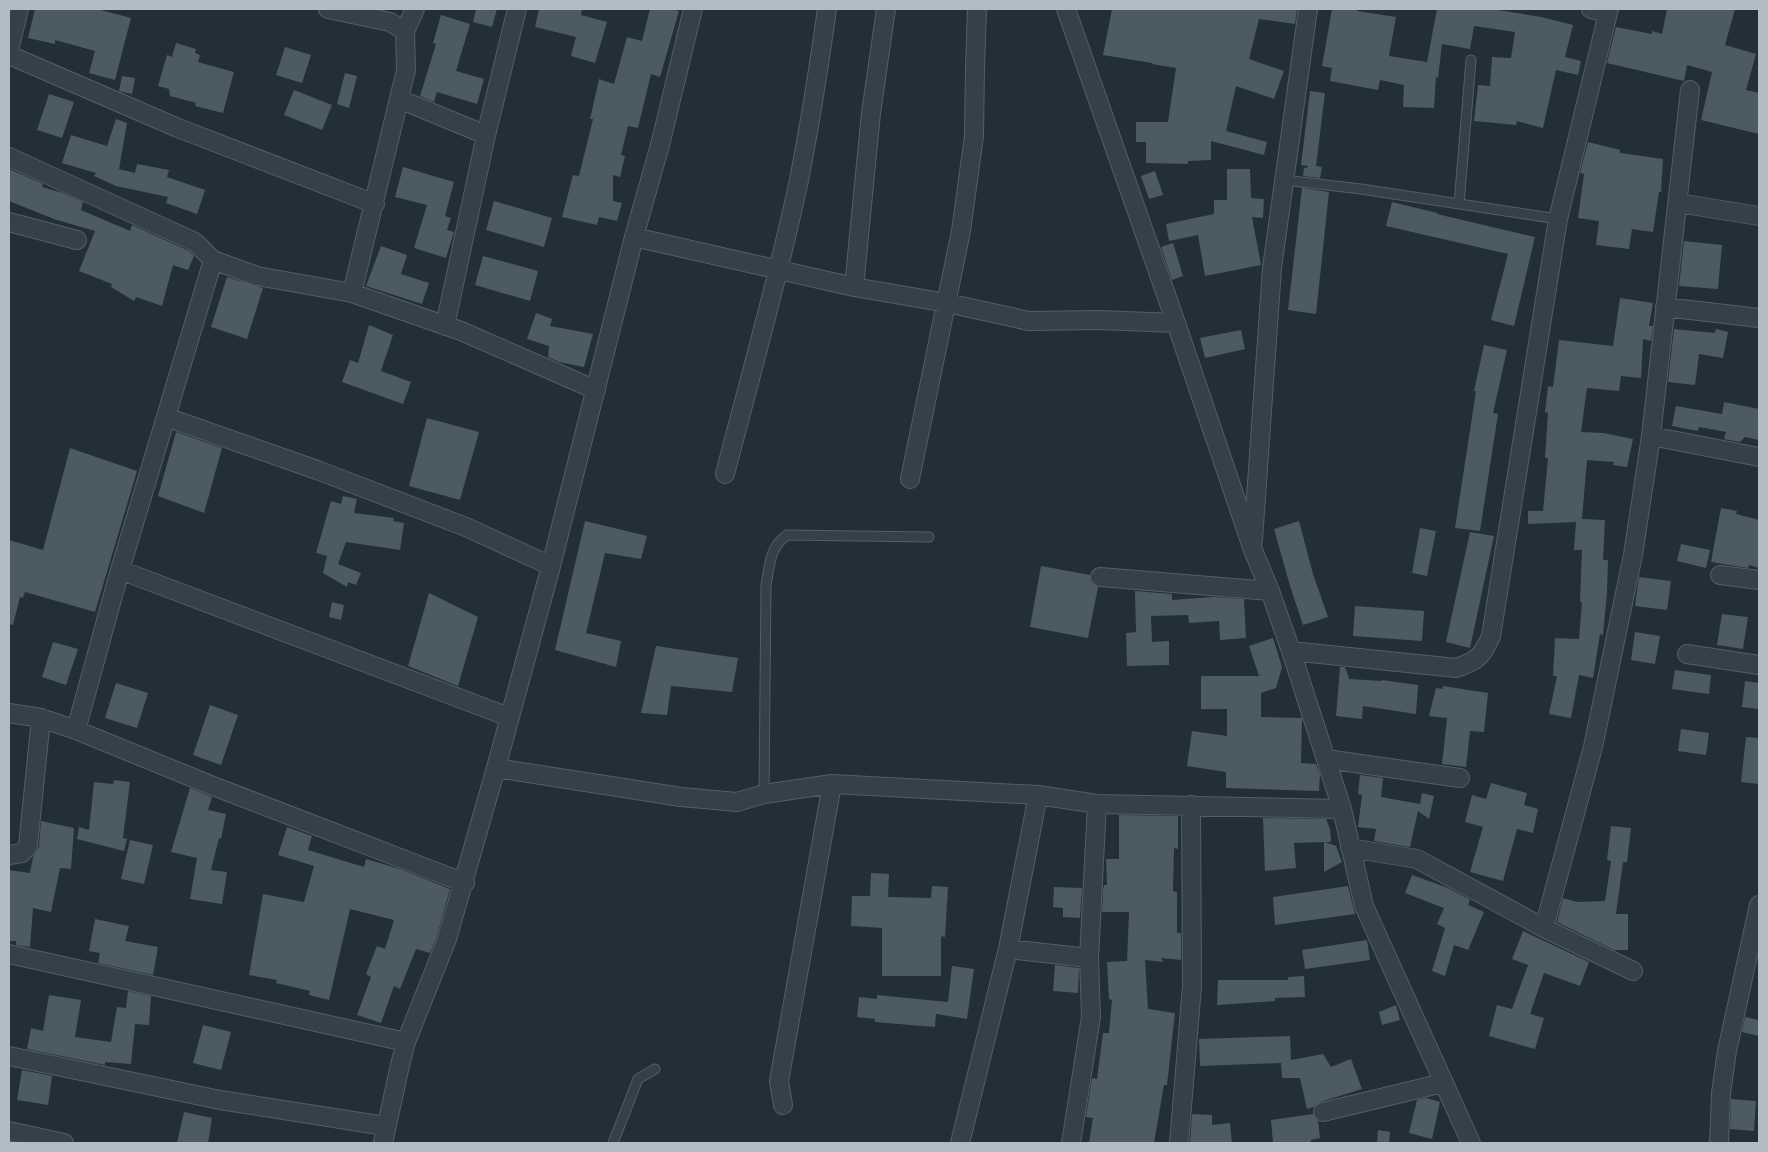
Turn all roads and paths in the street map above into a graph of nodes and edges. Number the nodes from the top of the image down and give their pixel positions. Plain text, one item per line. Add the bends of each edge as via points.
1 (20, 9) edge
2 (328, 9) edge
3 (415, 9) edge
4 (517, 9) edge
5 (694, 9) edge
6 (827, 9) edge
7 (886, 9) edge
8 (977, 9) edge
9 (1066, 9) edge
10 (1308, 9) edge
11 (1603, 10) edge
12 (405, 31) junction
13 (9, 50) edge
14 (9, 55) edge
15 (1472, 60) dead end
16 (1690, 90) dead end
17 (398, 99) junction
18 (486, 135) junction
19 (9, 157) edge
20 (1284, 180) junction
21 (1678, 203) junction
22 (375, 204) junction
23 (1459, 204) junction
24 (1759, 216) edge
25 (1558, 219) junction
26 (9, 222) edge
27 (634, 237) junction
28 (78, 240) dead end
29 (213, 260) junction
30 (778, 270) junction
31 (854, 287) junction
32 (352, 293) junction
33 (947, 302) junction
34 (1666, 307) junction
35 (1759, 318) edge
36 (1176, 323) junction
37 (445, 326) junction
38 (596, 390) junction
39 (166, 417) junction
40 (1651, 436) junction
41 (1759, 457) edge
42 (725, 474) dead end
43 (910, 479) dead end
44 (928, 537) dead end
45 (1253, 550) junction
46 (551, 566) junction
47 (120, 570) junction
48 (1720, 575) dead end
49 (1100, 577) dead end
50 (1759, 580) edge
51 (1270, 591) junction
52 (1291, 651) junction
53 (1687, 654) dead end
54 (1759, 665) edge
55 (9, 713) edge
56 (509, 717) junction
57 (41, 718) junction
58 (76, 730) junction
59 (1326, 759) junction
60 (496, 768) junction
61 (1460, 778) dead end
62 (832, 784) junction
63 (764, 794) junction
64 (1038, 796) junction
65 (1097, 804) junction
66 (1191, 805) junction
67 (1342, 809) junction
68 (1350, 848) junction
69 (9, 855) edge
70 (465, 883) junction
71 (1759, 905) edge
72 (1544, 928) junction
73 (1008, 949) junction
74 (9, 954) edge
75 (1089, 958) junction
76 (1633, 971) dead end
77 (406, 1042) junction
78 (9, 1056) edge
79 (655, 1068) dead end
80 (1444, 1083) junction
81 (783, 1105) dead end
82 (1324, 1112) dead end
83 (9, 1131) edge
84 (384, 1135) edge
85 (64, 1143) edge
86 (614, 1143) edge
87 (960, 1143) edge
88 (1071, 1143) edge
89 (1178, 1143) edge
90 (1471, 1143) edge
91 (1719, 1143) edge

1 - 13 street
2 - 12 street via 390,22
3 - 12 street
4 - 18 street
5 - 27 street
6 - 30 street via 799,181
7 - 31 street via 871,113
8 - 33 street via 974,136
9 - 36 street
10 - 20 street
11 - 25 street
12 - 17 street via 406,70
14 - 22 street via 178,128
15 - 23 lane
16 - 21 street
17 - 18 street
17 - 22 street
18 - 37 street
19 - 29 street via 195,242
20 - 23 lane
20 - 45 street via 1272,268
21 - 24 street
21 - 34 street
22 - 32 street
23 - 25 lane
25 - 52 street via 1491,636 1485,652 1472,663 1456,668
26 - 28 street
27 - 30 street
27 - 38 street
29 - 32 street via 257,276
29 - 39 street
30 - 31 street
30 - 42 street
31 - 33 street
32 - 37 street
33 - 36 street via 1030,321
33 - 43 street
34 - 35 street
34 - 40 street
36 - 45 street
37 - 38 street
38 - 46 street
39 - 46 street via 466,527
39 - 47 street
40 - 41 street
40 - 72 street via 1633,555 1593,747
44 - 63 lane via 787,535 778,542 766,585
45 - 51 street
46 - 56 street
47 - 56 street
47 - 58 street
48 - 50 street
49 - 51 street
51 - 52 street
52 - 59 street
53 - 54 street
55 - 57 street
56 - 60 street
57 - 58 street
57 - 69 street via 28,846 22,854
58 - 70 street
59 - 61 street
59 - 67 street
60 - 63 street via 681,797 737,802
60 - 70 street
62 - 63 street
62 - 64 street
62 - 81 street via 779,1081
64 - 65 street
64 - 73 street
65 - 66 street
65 - 75 street
66 - 67 street
66 - 89 street via 1192,986
67 - 68 street
68 - 72 street via 1417,859
68 - 80 street via 1364,906
70 - 77 street via 448,940
71 - 91 street via 1727,1051
72 - 76 street
73 - 75 street
73 - 87 street
74 - 77 street
75 - 88 street via 1091,1017
77 - 84 street
78 - 84 street
79 - 86 lane via 638,1079
80 - 82 street
80 - 90 street
83 - 85 street

